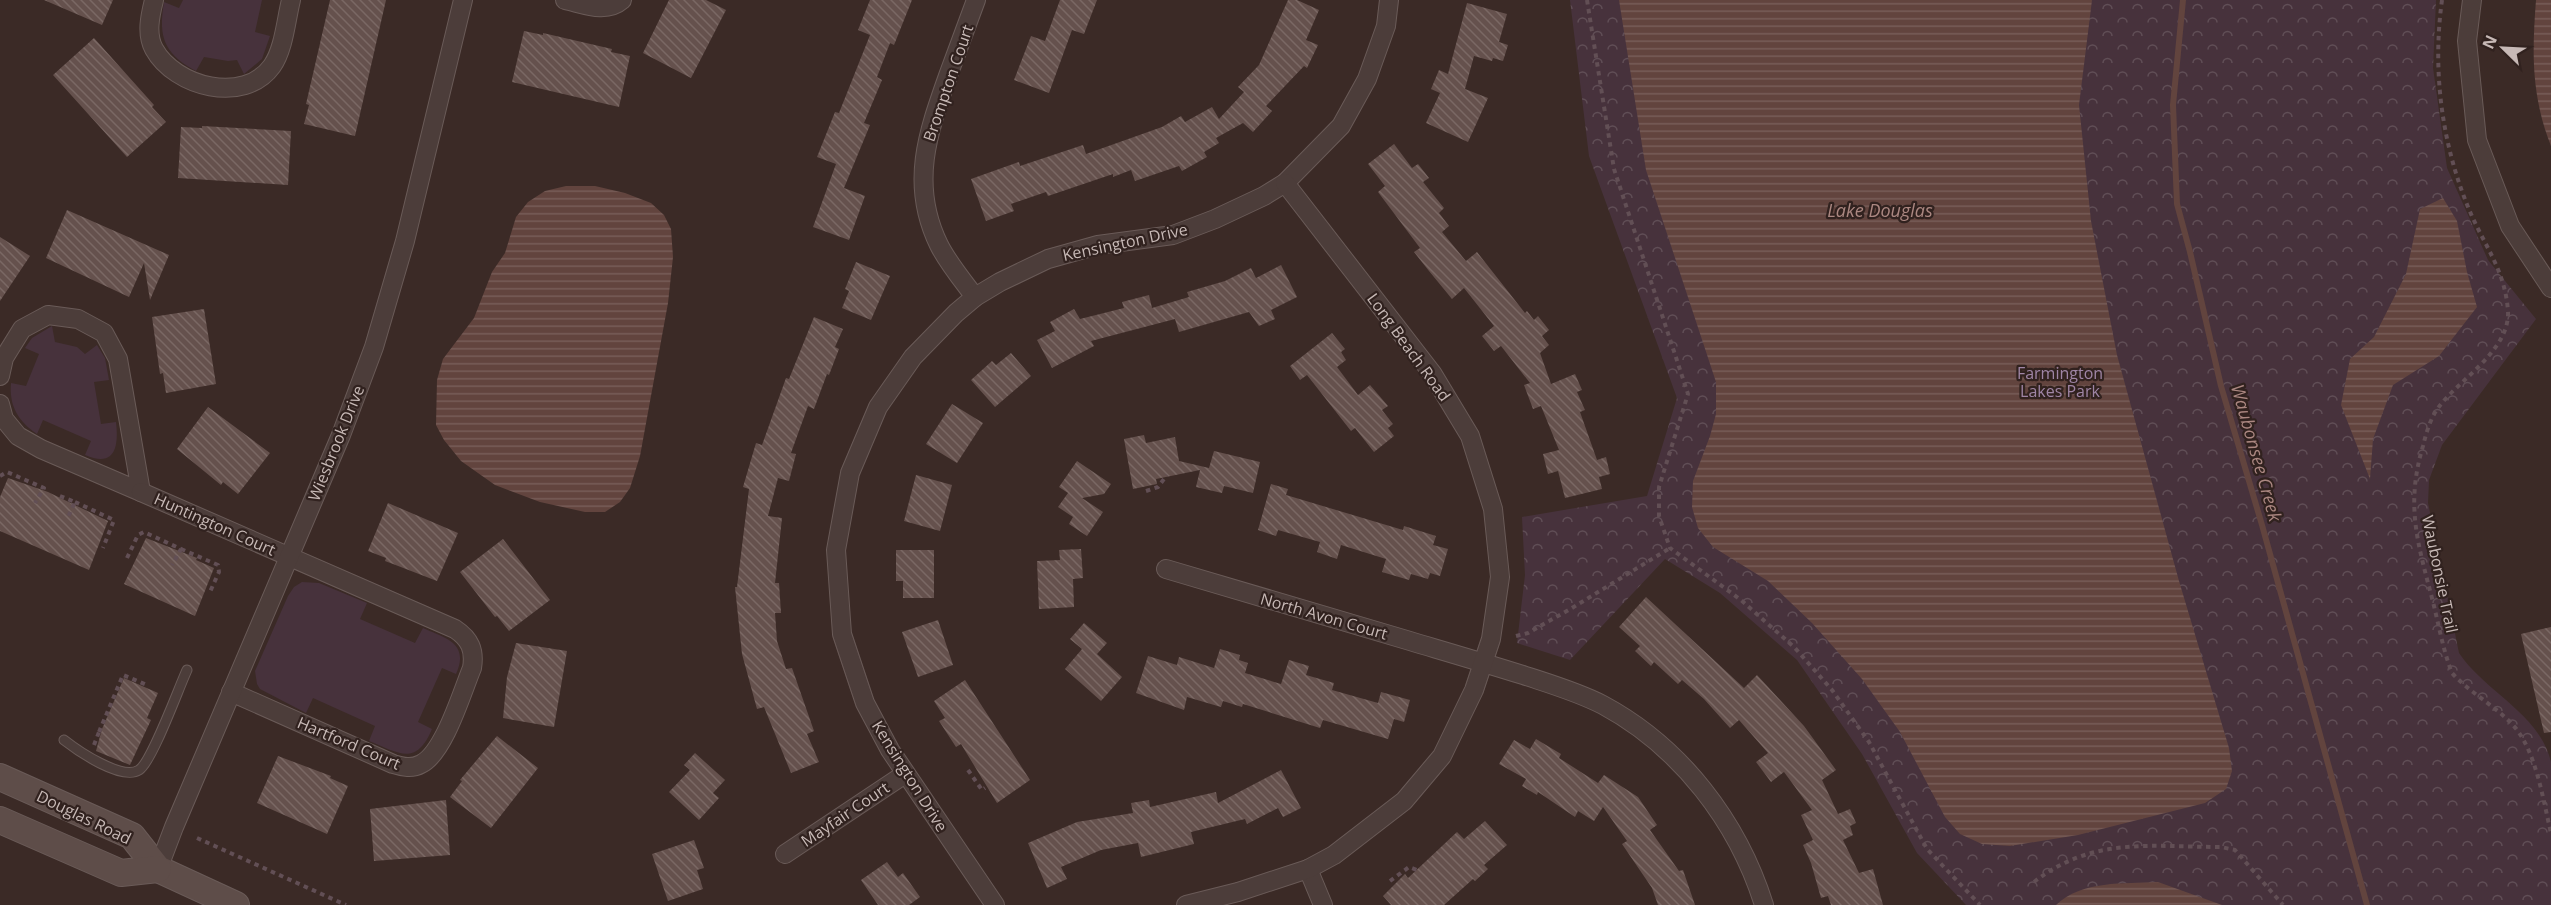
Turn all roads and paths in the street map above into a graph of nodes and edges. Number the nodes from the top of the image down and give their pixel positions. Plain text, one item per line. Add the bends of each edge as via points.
1 (154, 0) edge
2 (291, 0) edge
3 (463, 0) edge
4 (565, 0) edge
5 (622, 0) edge
6 (976, 0) edge
7 (1389, 0) edge
8 (1587, 0) edge
9 (2442, 0) edge
10 (2472, 0) edge
11 (1285, 183) junction
12 (2551, 288) edge
13 (975, 297) junction
14 (0, 376) edge
15 (0, 404) edge
16 (1167, 475) dead end
17 (0, 476) edge
18 (1146, 491) dead end
19 (141, 492) junction
20 (60, 496) dead end
21 (75, 502) junction
22 (38, 503) dead end
23 (69, 518) dead end
24 (103, 548) dead end
25 (1670, 548) junction
26 (181, 549) junction
27 (289, 557) junction
28 (127, 558) dead end
29 (175, 564) dead end
30 (1166, 569) dead end
31 (209, 594) dead end
32 (1516, 636) dead end
33 (1483, 663) junction
34 (187, 669) dead end
35 (147, 685) dead end
36 (231, 692) junction
37 (99, 732) dead end
38 (64, 740) dead end
39 (968, 770) dead end
40 (905, 774) junction
41 (0, 777) edge
42 (985, 788) dead end
43 (0, 820) edge
44 (2551, 833) edge
45 (197, 838) dead end
46 (785, 855) dead end
47 (158, 869) junction
48 (1308, 869) junction
49 (1417, 870) dead end
50 (1390, 881) dead end
51 (2034, 882) dead end
52 (236, 905) edge
53 (346, 905) edge
54 (995, 905) edge
55 (1186, 905) edge
56 (1323, 905) edge
57 (1764, 905) edge
58 (1980, 905) edge
59 (2283, 905) edge

1 - 2 street via 148,23 153,48 170,70 196,82 224,88 243,87 260,80 273,65
3 - 27 street, Wiesbrook Drive via 405,242 374,347 342,435
4 - 5 street via 596,7 609,7
6 - 13 street, Brompton Court via 932,120 923,180 939,244
7 - 11 street, Kensington Drive via 1386,26 1367,79 1341,126
8 - 25 path via 1614,169 1688,394 1659,487 1659,516
9 - 44 path, Waubonsie Trail via 2439,81 2448,148 2471,214 2504,283 2508,313 2492,352 2438,409 2428,428 2412,493 2417,538 2452,673 2508,720 2523,739
10 - 12 street via 2467,40 2477,140 2510,226
11 - 13 street, Kensington Drive via 1225,215 1173,235 1098,244 1048,259
11 - 33 street, Long Beach Road via 1432,373 1470,436 1493,509 1500,577 1491,639
13 - 40 street, Kensington Drive via 913,357 878,407 850,473 836,550 842,634 865,703
14 - 19 street, Huntington Court via 4,358 22,329 48,315 78,319 105,333 118,359
15 - 19 street, Huntington Court via 4,419 18,436
16 - 18 path via 1158,487
17 - 22 path via 7,472 44,488
19 - 27 street, Huntington Court
20 - 21 path
21 - 23 path
21 - 24 path via 114,520
25 - 32 path via 1572,608
25 - 58 path via 1741,600 1795,648 1832,690 1869,742 1927,849
26 - 28 path via 141,532
26 - 29 path
26 - 31 path via 218,565 219,572
27 - 36 street, Wiesbrook Drive
27 - 36 street, Hartford Court via 465,636 474,657 472,668 431,757 407,768
30 - 33 street, North Avon Court
33 - 48 street, Long Beach Road via 1442,756 1404,801 1334,855
33 - 57 street, North Avon Court via 1603,705 1648,734 1688,770 1727,822 1754,871
34 - 38 lane via 149,757 138,771 115,769 81,754
35 - 37 path via 123,675
36 - 47 street, Wiesbrook Drive
39 - 42 path via 982,790
40 - 46 street, Mayfair Court
40 - 54 street, Kensington Drive
41 - 47 street, Douglas Road via 132,836
43 - 47 street, Douglas Road via 121,873
45 - 53 path
47 - 52 street, Douglas Road
48 - 55 street, Long Beach Road
48 - 56 street
49 - 50 path via 1405,868
51 - 59 path via 2052,868 2097,850 2137,845 2222,847 2235,850

